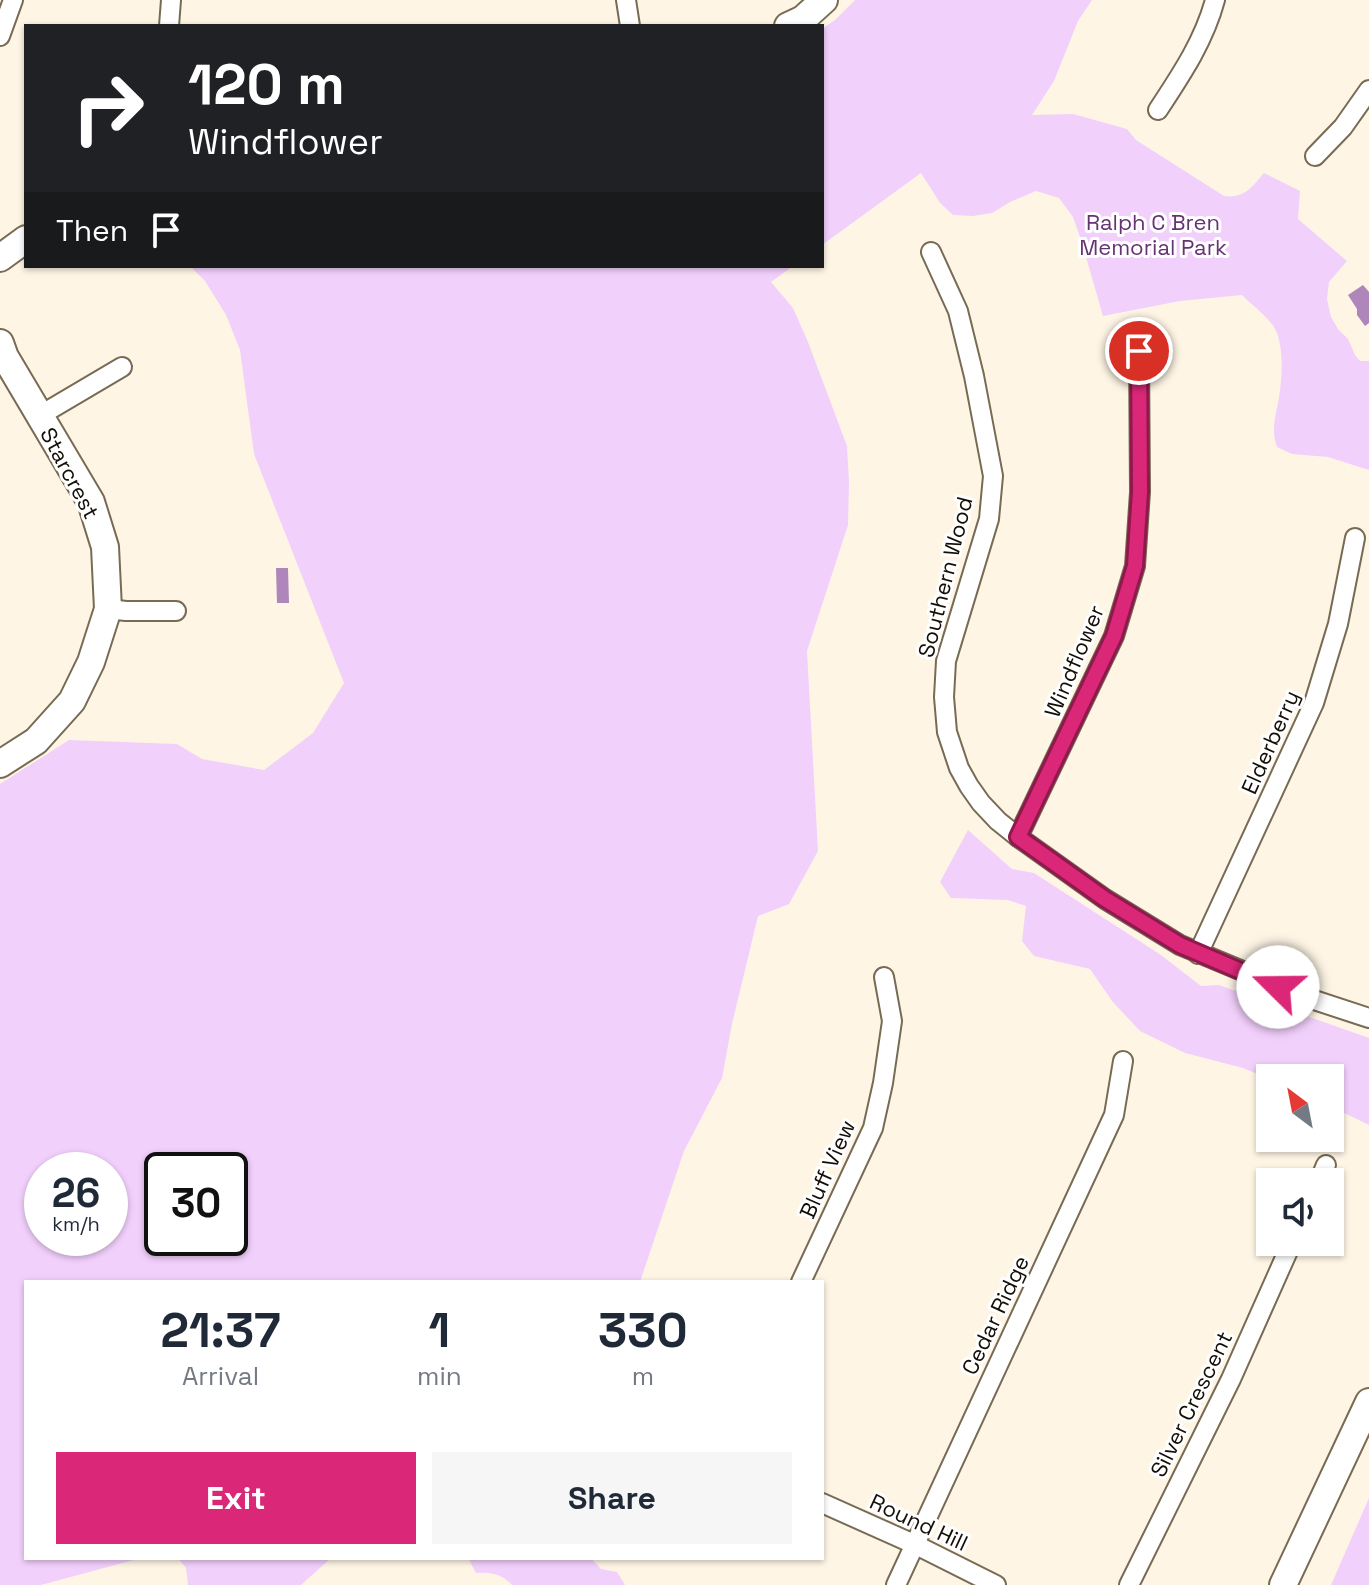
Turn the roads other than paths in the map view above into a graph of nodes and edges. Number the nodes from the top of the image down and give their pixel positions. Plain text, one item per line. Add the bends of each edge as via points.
1 (13, 0) edge
2 (171, 0) edge
3 (626, 0) edge
4 (824, 0) edge
5 (1215, 0) edge
6 (169, 24) edge
7 (630, 24) edge
8 (792, 24) edge
9 (0, 36) edge
10 (1369, 90) edge
11 (1158, 110) dead end
12 (1315, 156) dead end
13 (24, 240) edge
14 (931, 252) dead end
15 (0, 258) edge
16 (0, 343) edge
17 (1139, 351) dead end
18 (122, 367) dead end
19 (39, 416) junction
20 (1355, 538) dead end
21 (108, 609) junction
22 (176, 611) dead end
23 (0, 764) edge
24 (1018, 837) junction
25 (1198, 954) junction
26 (884, 977) dead end
27 (1369, 1018) edge
28 (1123, 1061) dead end
29 (1286, 1256) edge
30 (802, 1280) edge
31 (1369, 1402) edge
32 (824, 1504) edge
33 (916, 1545) junction
34 (896, 1585) edge
35 (996, 1585) edge
36 (1129, 1585) edge
37 (1283, 1585) edge

1 - 9 street
2 - 6 street
3 - 7 street
4 - 8 street
5 - 11 street via 1190,62
10 - 12 street
13 - 15 street
14 - 24 street, Southern Wood via 958,311 993,476 989,519 946,661 947,732 969,786
16 - 19 street, Starcrest
17 - 24 street, Windflower via 1135,566 1114,636
18 - 19 street
19 - 21 street, Starcrest via 91,502 105,547
20 - 25 street, Elderberry via 1338,624 1314,703
21 - 22 street
21 - 23 street, Starcrest via 72,701 36,741
24 - 25 street, Southern Wood via 1105,899
25 - 27 street, Southern Wood
26 - 30 street, Bluff View via 892,1021 873,1128
28 - 33 street, Cedar Ridge via 1114,1115
29 - 36 street, Silver Crescent
31 - 37 street
32 - 33 street, Round Hill
33 - 34 street, Cedar Ridge
33 - 35 street, Round Hill

